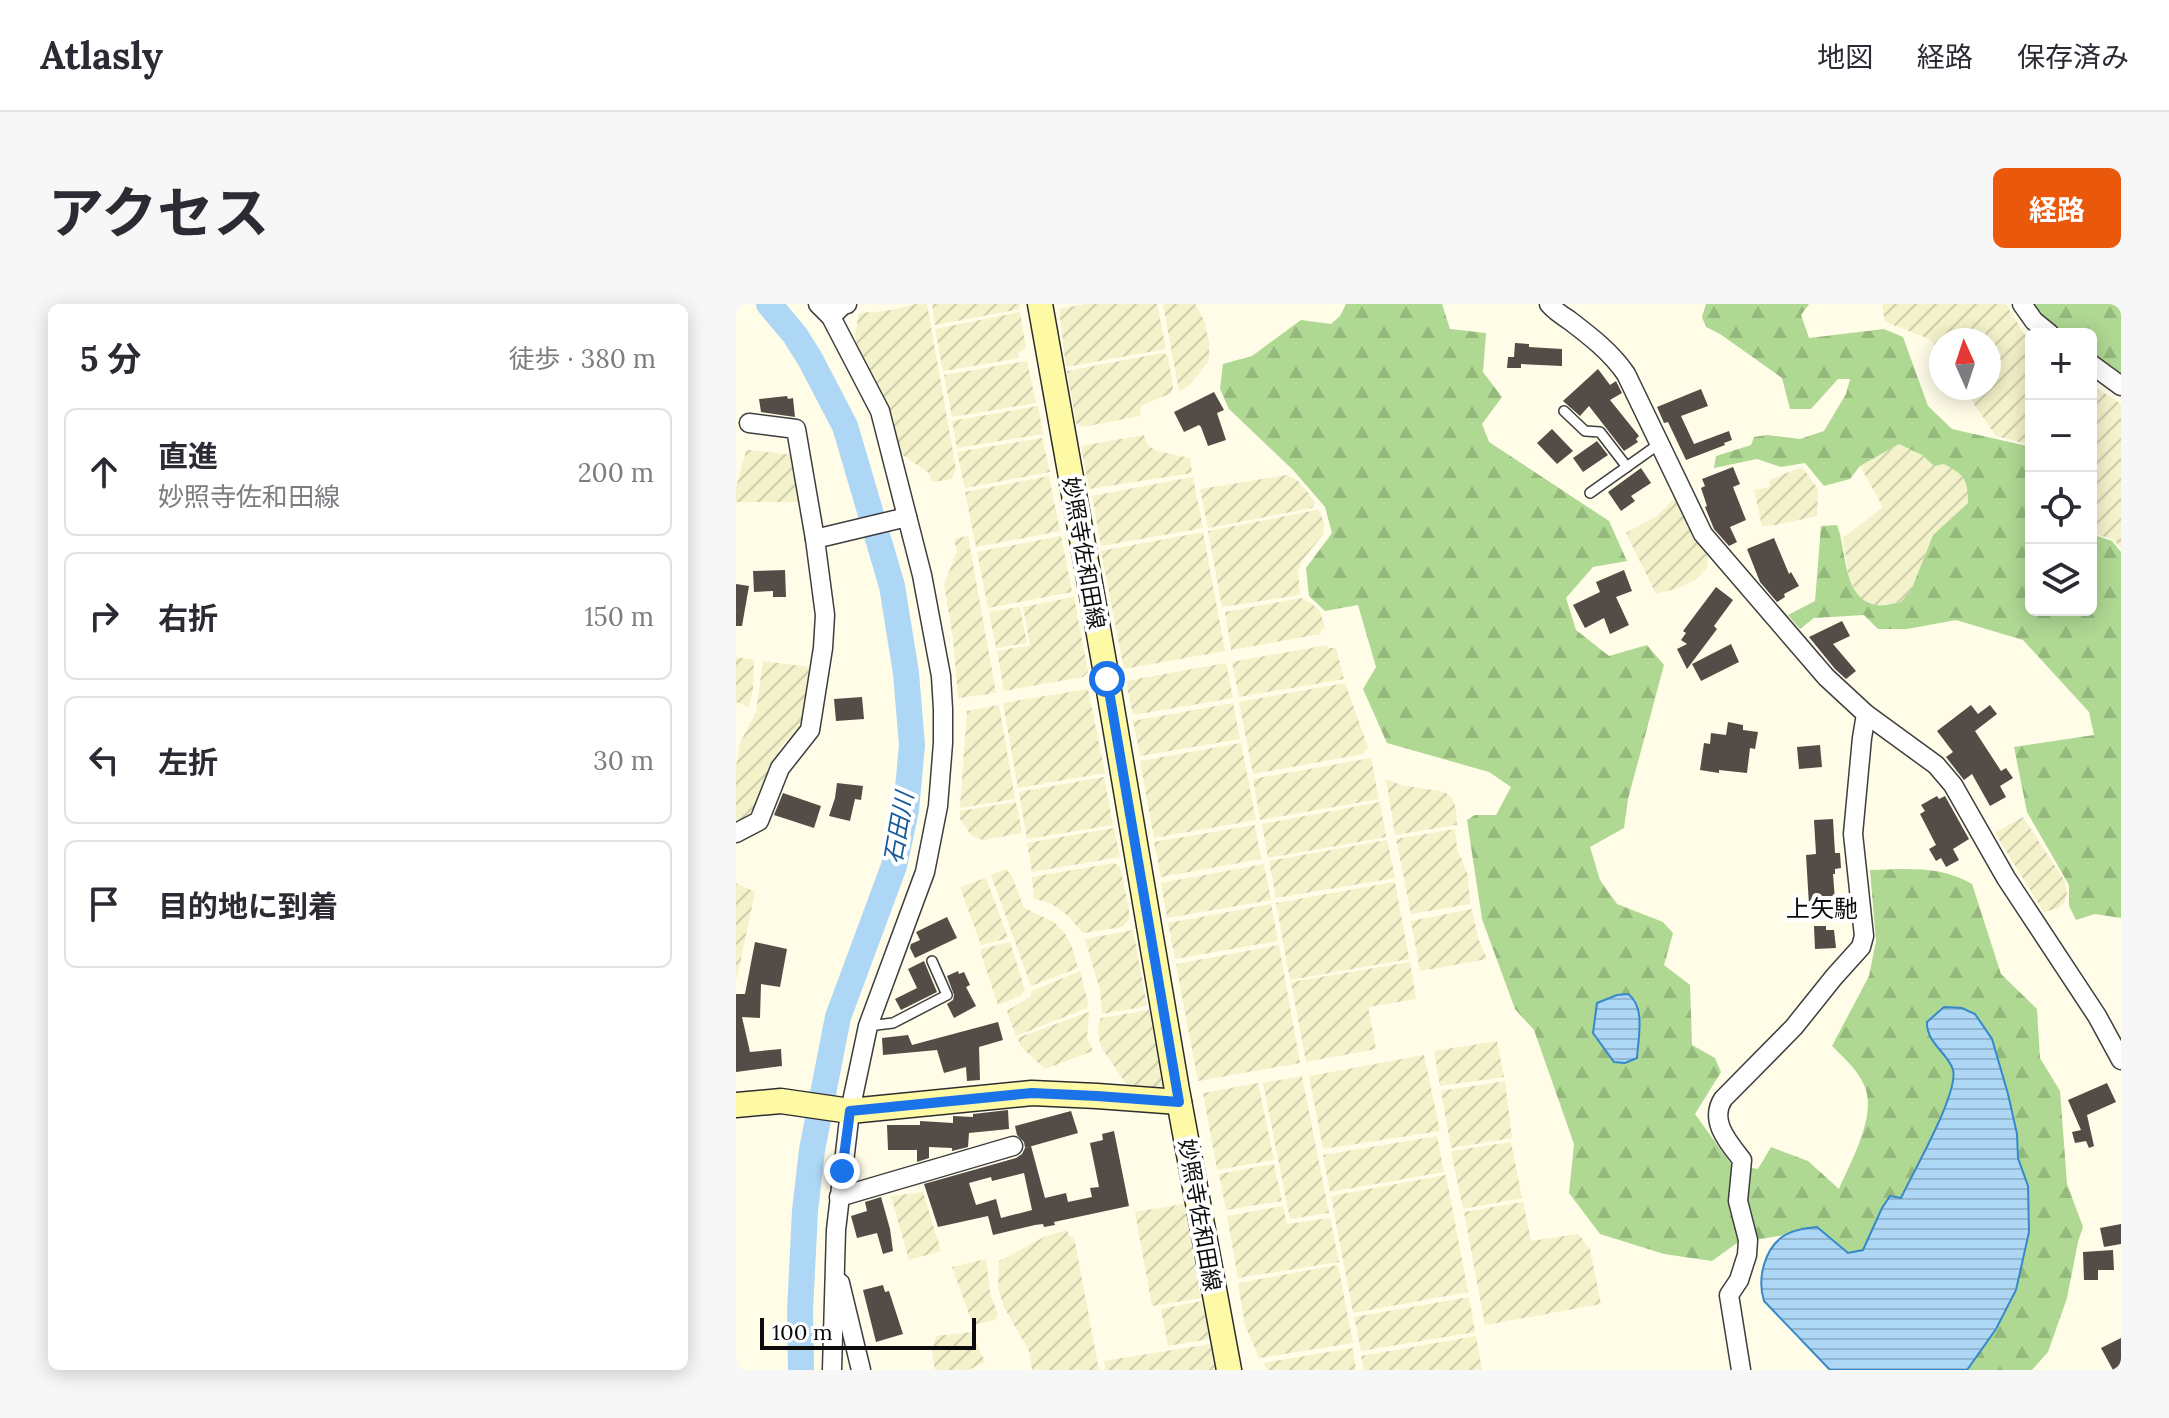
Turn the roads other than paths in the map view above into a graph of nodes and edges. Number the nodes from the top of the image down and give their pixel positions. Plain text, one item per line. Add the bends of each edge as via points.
1 (847, 304) edge
2 (1040, 304) edge
3 (1549, 304) edge
4 (2022, 304) edge
5 (824, 310) edge
6 (2043, 328) edge
7 (2097, 368) edge
8 (2121, 386) edge
9 (1564, 411) dead end
10 (749, 423) dead end
11 (1659, 444) junction
12 (1627, 467) junction
13 (1590, 493) dead end
14 (902, 519) junction
15 (815, 539) junction
16 (1866, 714) junction
17 (737, 838) edge
18 (932, 961) dead end
19 (868, 1026) junction
20 (2121, 1060) edge
21 (1179, 1102) junction
22 (736, 1105) edge
23 (846, 1110) junction
24 (1013, 1146) dead end
25 (839, 1197) junction
26 (835, 1261) junction
27 (832, 1370) edge
28 (861, 1370) edge
29 (1229, 1370) edge
30 (1741, 1370) edge

1 - 5 street
2 - 21 main road, 妙照寺佐和田線
3 - 11 street via 1615,357
4 - 6 street
5 - 14 street via 880,411
7 - 8 street
9 - 12 lane via 1585,431 1600,432
10 - 15 street via 796,429
11 - 12 lane
11 - 16 street via 1703,534 1826,677
12 - 13 lane
14 - 15 street
14 - 19 street via 922,575 941,676 943,743 925,872
15 - 17 street via 825,615 810,730 780,768 759,821
16 - 20 street via 1936,765 1953,785
16 - 30 street via 1853,834 1861,947 1718,1106 1720,1128 1742,1160 1738,1201 1747,1255 1729,1295
18 - 19 lane via 947,995 893,1023
19 - 23 street
21 - 23 main road via 1032,1093
21 - 29 main road, 妙照寺佐和田線
22 - 23 main road via 789,1102
23 - 25 street
24 - 25 street
25 - 26 street
26 - 27 street
26 - 28 street

